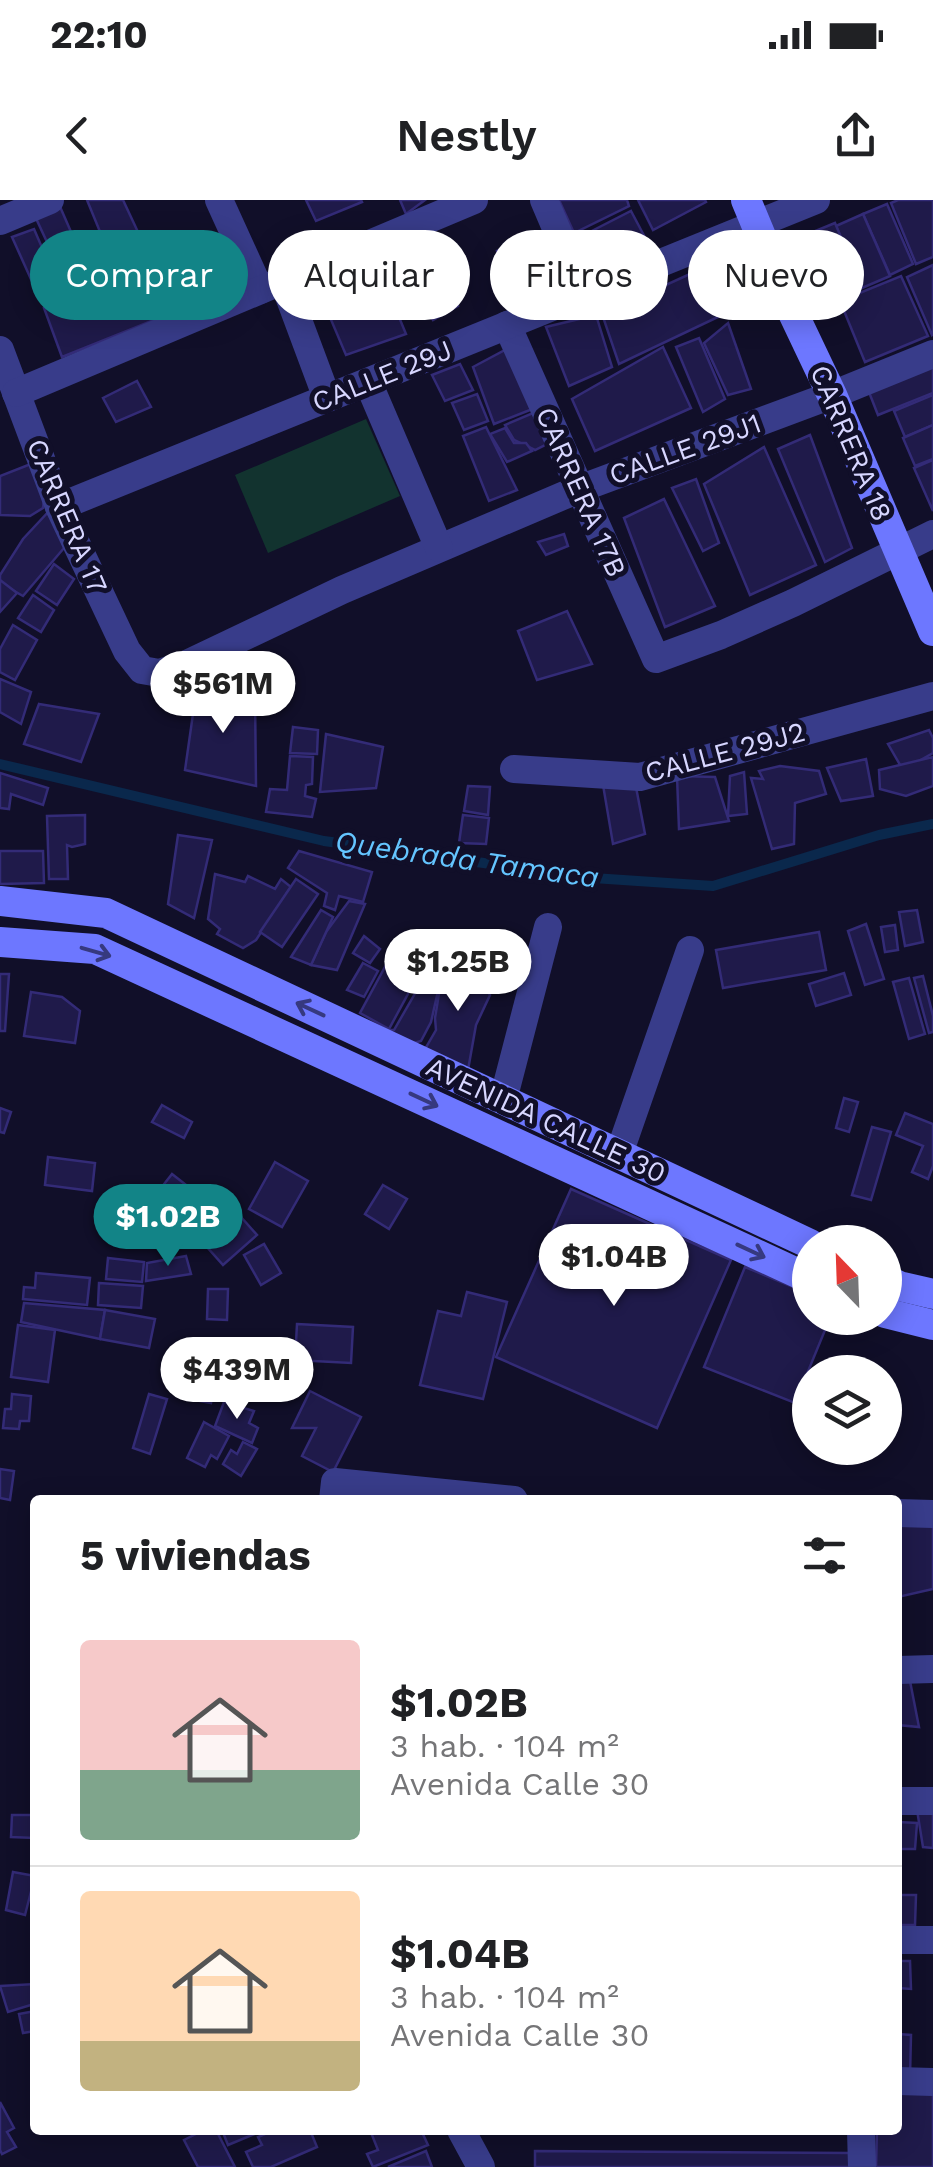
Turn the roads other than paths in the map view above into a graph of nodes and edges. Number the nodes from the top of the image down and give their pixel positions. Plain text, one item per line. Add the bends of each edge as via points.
1 (50, 200) edge
2 (219, 200) edge
3 (544, 200) edge
4 (816, 200) edge
5 (469, 201) edge
6 (751, 212) edge
7 (0, 221) edge
8 (401, 230) edge
9 (557, 230) edge
10 (668, 253) edge
11 (268, 281) edge
12 (268, 287) edge
13 (288, 320) edge
14 (519, 320) edge
15 (507, 325) junction
16 (0, 350) edge
17 (933, 354) edge
18 (368, 382) junction
19 (16, 393) junction
20 (832, 395) junction
21 (328, 398) junction
22 (579, 489) junction
23 (59, 507) junction
24 (933, 534) edge
25 (439, 548) junction
26 (898, 552) junction
27 (933, 632) edge
28 (148, 672) joint
29 (933, 696) edge
30 (514, 769) dead end
31 (0, 901) edge
32 (548, 927) dead end
33 (0, 942) edge
34 (690, 950) dead end
35 (504, 1100) junction
36 (619, 1154) junction
37 (792, 1236) edge
38 (792, 1270) edge
39 (902, 1287) edge
40 (933, 1294) edge
41 (902, 1317) edge
42 (933, 1325) edge
43 (334, 1491) edge
44 (414, 1495) edge
45 (902, 1514) edge
46 (933, 1514) edge
47 (933, 1669) edge
48 (902, 1670) edge
49 (902, 1801) edge
50 (933, 1801) edge
51 (902, 1940) edge
52 (933, 1940) edge
53 (902, 2082) edge
54 (933, 2082) edge
55 (464, 2135) edge
56 (862, 2135) edge
57 (481, 2167) edge
58 (862, 2167) edge

1 - 7 street
2 - 11 street
3 - 9 street
4 - 6 street, CALLE 29J
5 - 8 street
6 - 10 street, CALLE 29J
6 - 20 main road, CARRERA 18
12 - 19 street
13 - 21 street
14 - 15 street, CALLE 29J
15 - 18 street, CALLE 29J
15 - 22 street, CARRERA 17B
16 - 19 street, CARRERA 17
17 - 20 street, CALLE 29J1
18 - 21 street, CALLE 29J
18 - 25 street
19 - 23 street, CARRERA 17
20 - 22 street, CALLE 29J1
20 - 26 main road, CARRERA 18
21 - 23 street, CALLE 29J
22 - 25 street, CALLE 29J1
22 - 26 street, CARRERA 17B via 656,659 794,604
23 - 28 street, CARRERA 17 via 127,651
24 - 26 street
25 - 28 street, CALLE 29J1 via 188,664
26 - 27 main road, CARRERA 18
29 - 30 street, CALLE 29J2 via 640,777
35 -> 31 main road, AVENIDA CALLE 30 via 106,914
32 - 35 street
33 -> 38 main road, AVENIDA CALLE 30 via 95,949
34 - 36 street
35 - 36 main road, AVENIDA CALLE 30
36 - 37 main road, AVENIDA CALLE 30
39 - 40 main road
41 - 42 main road
43 - 44 street
45 - 46 street
47 - 48 street
49 - 50 street
51 - 52 street
53 - 54 street
55 - 57 street
56 - 58 street

